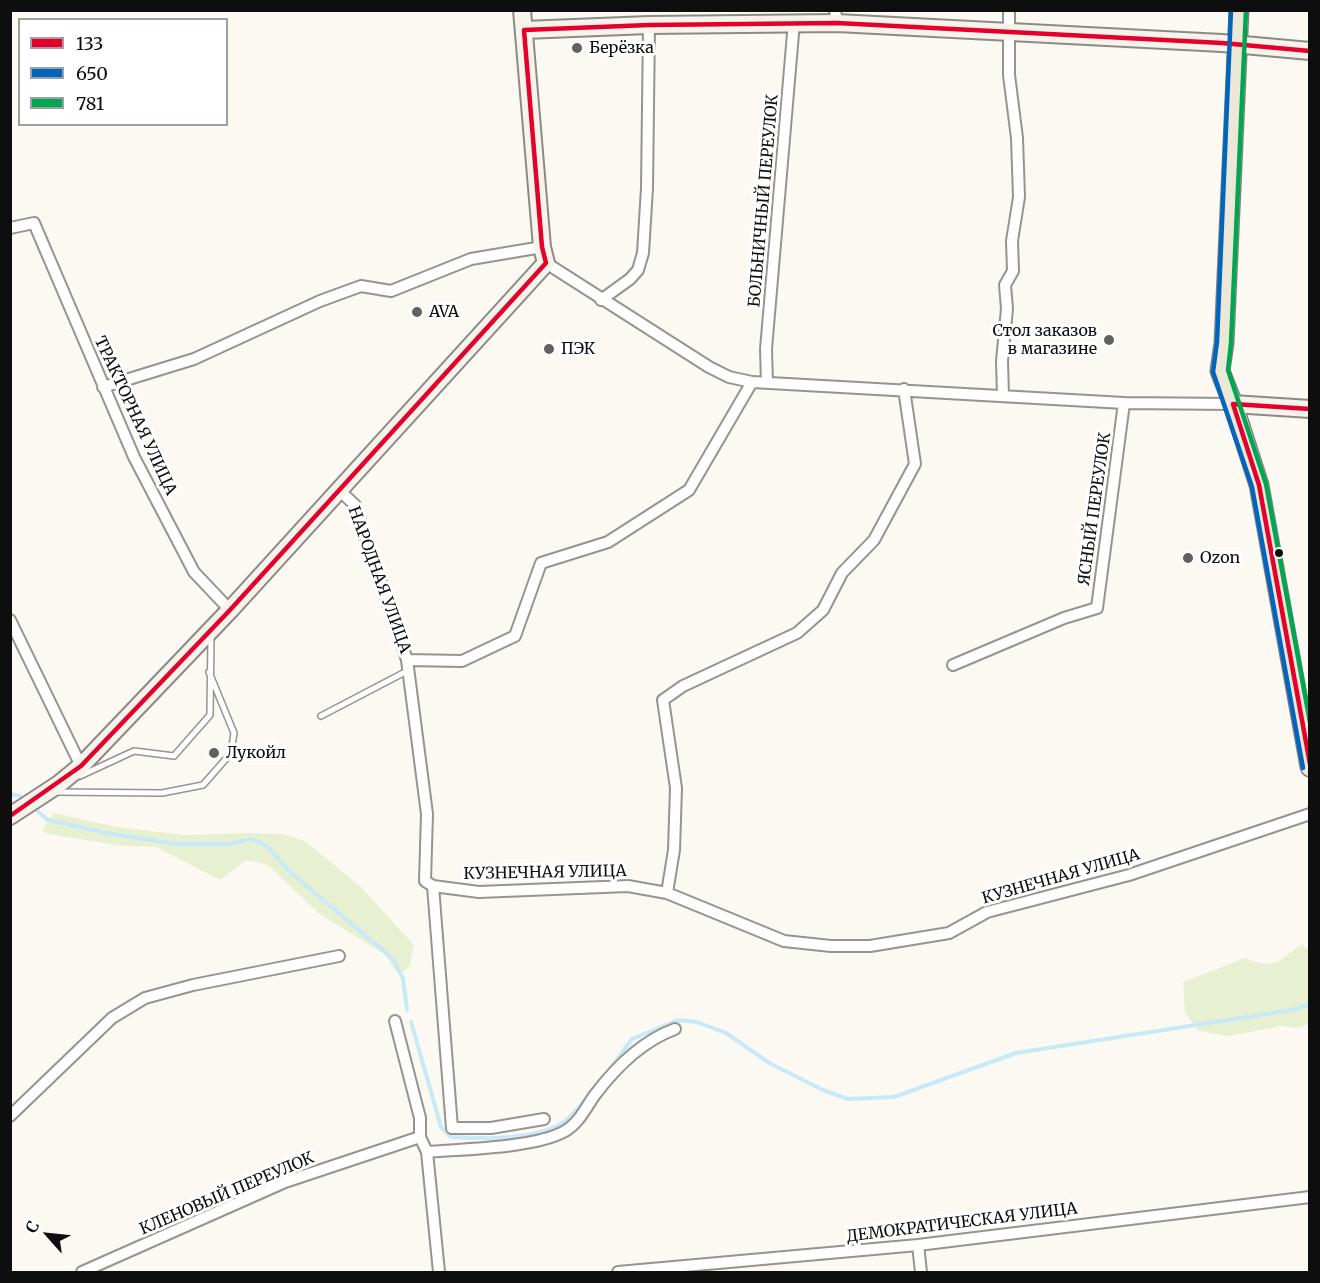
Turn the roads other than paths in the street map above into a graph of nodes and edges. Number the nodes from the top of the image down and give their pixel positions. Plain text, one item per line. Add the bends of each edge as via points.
1 (522, 10) edge
2 (1009, 10) edge
3 (1239, 10) edge
4 (836, 17) edge
5 (795, 22) junction
6 (649, 25) junction
7 (524, 30) junction
8 (1009, 31) junction
9 (1238, 44) junction
10 (1310, 51) edge
11 (10, 228) edge
12 (542, 247) junction
13 (546, 264) junction
14 (601, 300) junction
15 (752, 382) junction
16 (767, 383) junction
17 (103, 387) junction
18 (904, 389) junction
19 (1003, 396) junction
20 (1124, 403) junction
21 (1233, 404) junction
22 (1310, 409) edge
23 (340, 491) junction
24 (230, 610) junction
25 (10, 620) edge
26 (212, 630) junction
27 (408, 665) junction
28 (953, 665) dead end
29 (209, 672) junction
30 (321, 716) dead end
31 (81, 766) junction
32 (1310, 767) edge
33 (54, 788) junction
34 (1310, 814) edge
35 (10, 816) edge
36 (433, 886) junction
37 (667, 893) junction
38 (339, 956) dead end
39 (394, 1021) dead end
40 (675, 1029) dead end
41 (10, 1116) edge
42 (543, 1119) dead end
43 (420, 1137) junction
44 (427, 1152) junction
45 (1310, 1197) edge
46 (918, 1245) junction
47 (82, 1272) edge
48 (439, 1272) edge
49 (618, 1272) edge
50 (921, 1272) edge

1 - 7 street
2 - 8 street
3 - 9 main road
4 - 5 street
4 - 8 street
5 - 6 street
5 - 16 street, БОЛЬНИЧНЫЙ ПЕРЕУЛОК via 766,349
6 - 7 street
6 - 14 street via 643,254 634,274
7 - 12 street
8 - 9 street
8 - 19 street via 1019,197 1012,272 1005,285
9 - 10 street
9 - 21 main road via 1220,371
11 - 17 street, ТРАКТОРНАЯ УЛИЦА via 34,223
12 - 13 street
12 - 17 street via 471,259 391,291 361,286 194,359
13 - 14 street
13 - 23 street
14 - 15 street via 710,367 729,377
15 - 16 street
15 - 27 street, НАРОДНАЯ УЛИЦА via 689,490 608,542 541,563 514,636 462,661
16 - 18 street
17 - 24 street, ТРАКТОРНАЯ УЛИЦА via 134,457 194,572
18 - 19 street
18 - 37 street via 915,464 874,540 842,573 823,610 797,633 683,686 663,700 675,788 674,850
19 - 20 street
20 - 21 street
20 - 28 street, ЯСНЫЙ ПЕРЕУЛОК via 1097,608
21 - 22 street
21 - 32 main road via 1259,485
23 - 24 street
23 - 27 street, НАРОДНАЯ УЛИЦА via 355,505
24 - 26 street
25 - 31 street
26 - 29 lane
26 - 31 street
27 - 30 lane
27 - 36 street via 427,814 425,881
29 - 33 lane via 210,715 174,756 134,751
29 - 33 lane via 234,733 231,753 203,785 162,793 84,794
31 - 33 street
33 - 35 street
34 - 37 street, КУЗНЕЧНАЯ УЛИЦА via 1129,875 987,912 949,933 914,941 831,946 784,941
36 - 37 street, КУЗНЕЧНАЯ УЛИЦА via 478,892 628,886
36 - 42 street via 452,1128 491,1128
38 - 41 street via 145,998 112,1018
39 - 43 street via 420,1118
40 - 44 street via 654,1036 634,1053 565,1131 516,1143
43 - 44 street
43 - 47 street, КЛЕНОВЫЙ ПЕРЕУЛОК via 285,1182
44 - 48 street
45 - 46 street, ДЕМОКРАТИЧЕСКАЯ УЛИЦА
46 - 49 street, ДЕМОКРАТИЧЕСКАЯ УЛИЦА
46 - 50 street

